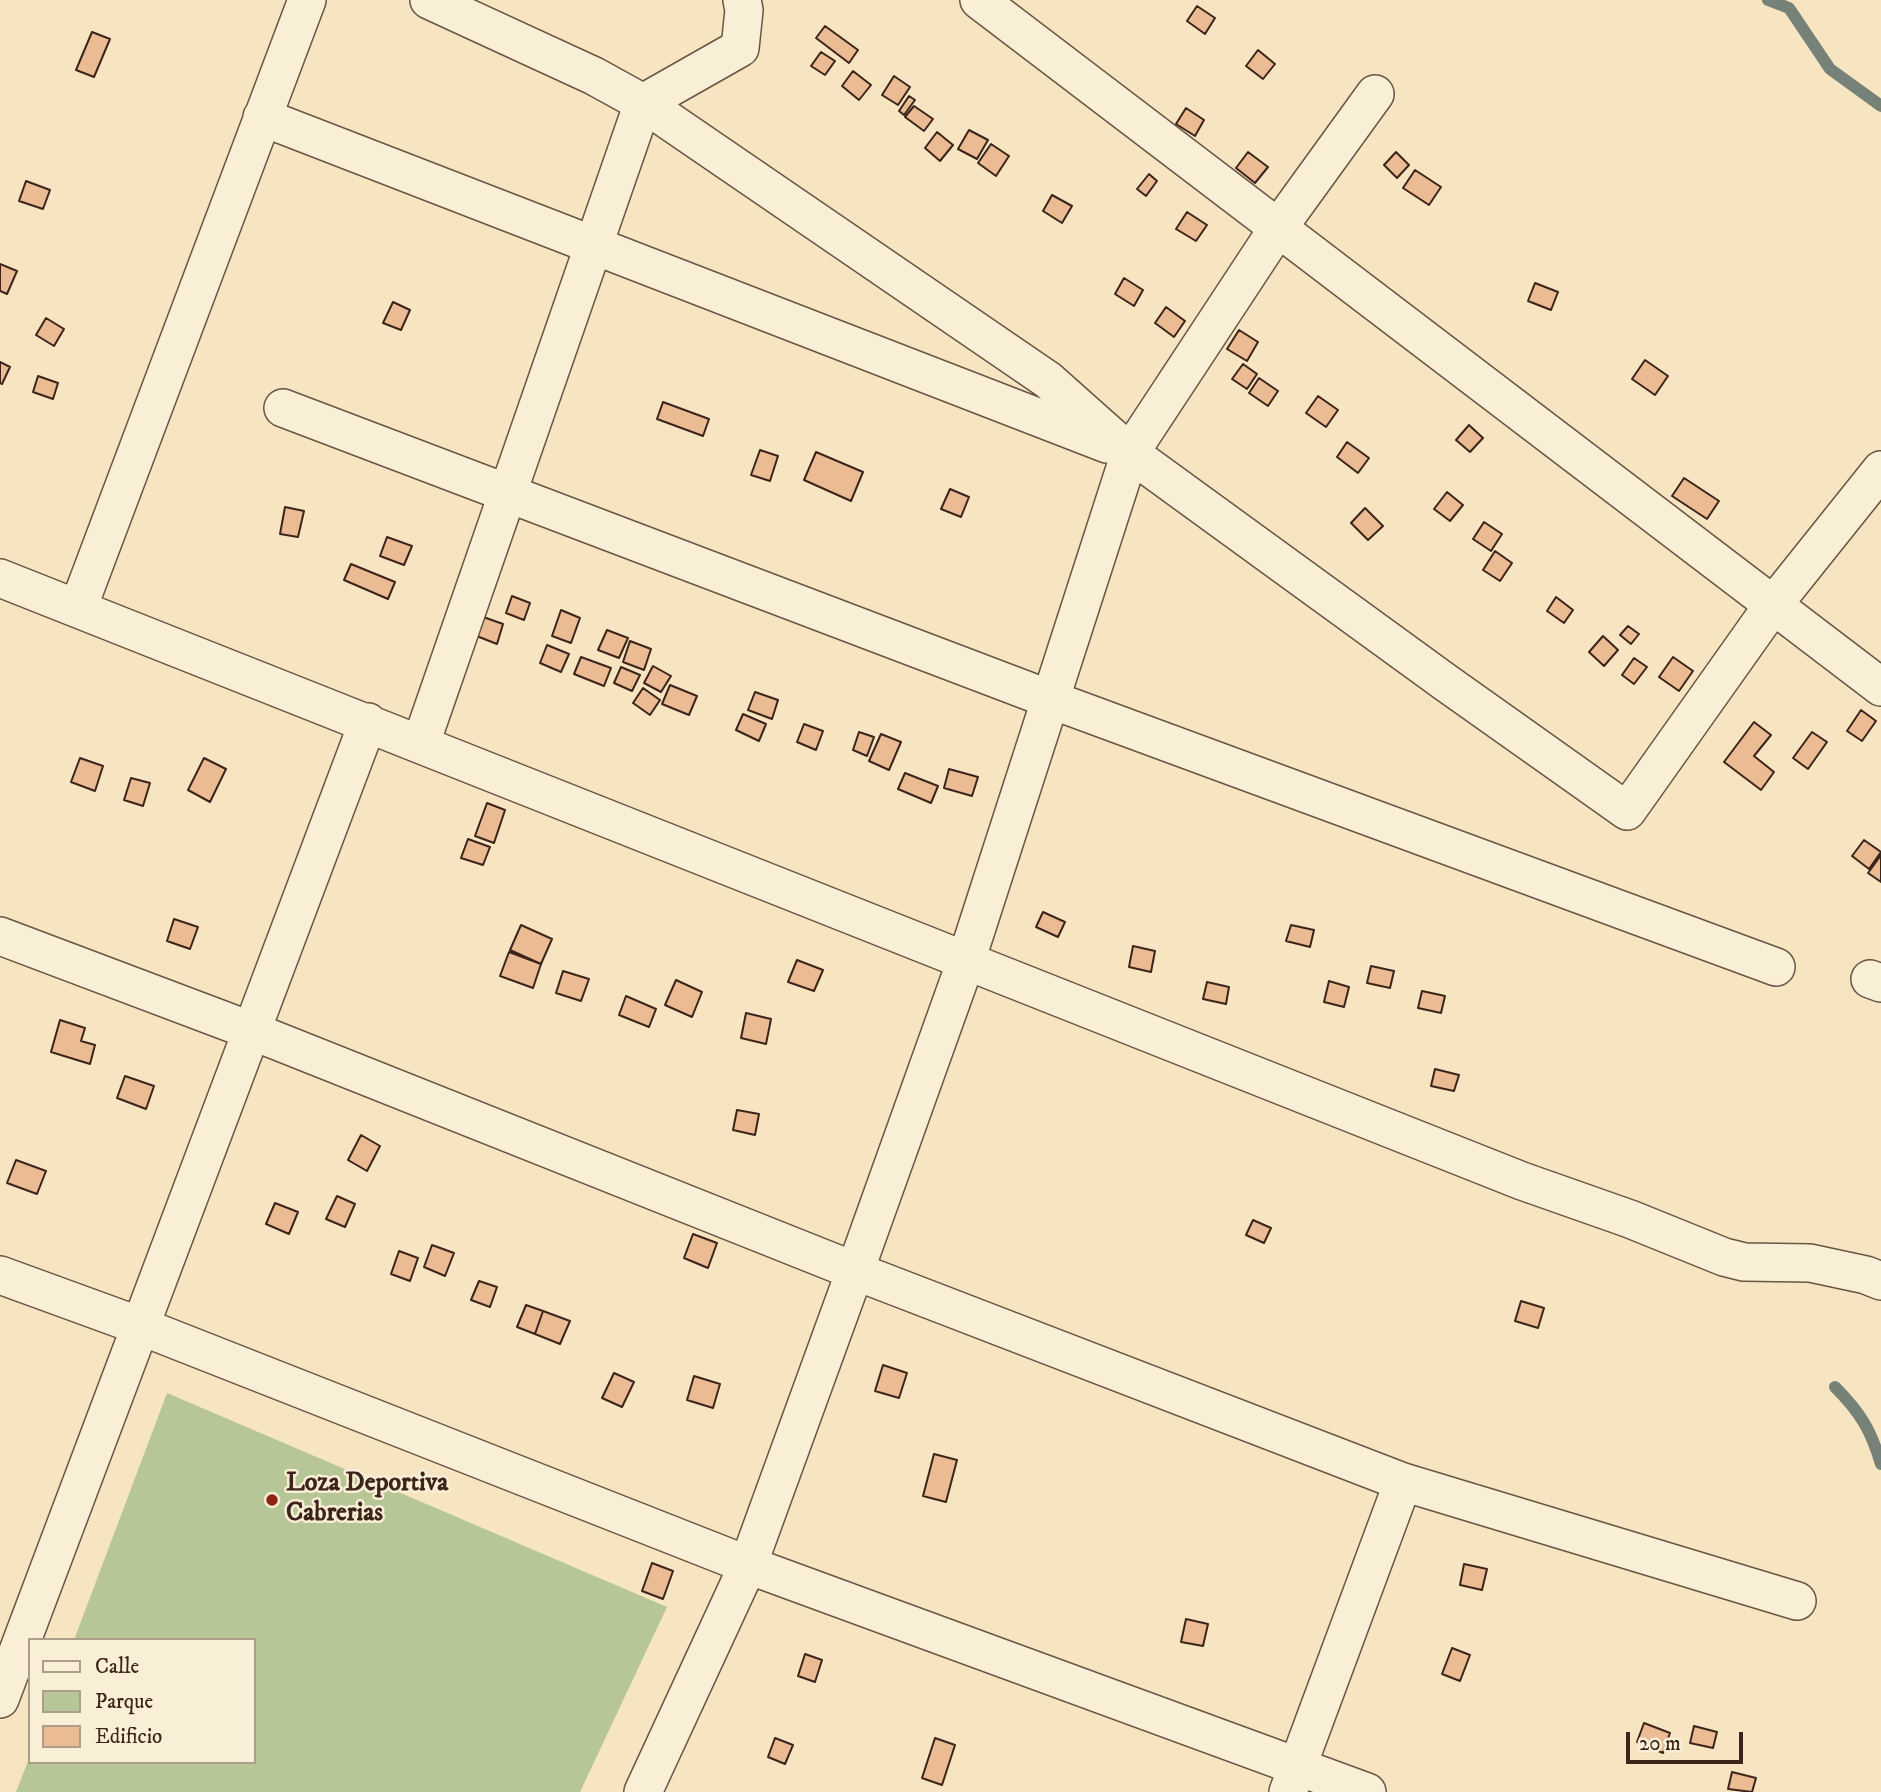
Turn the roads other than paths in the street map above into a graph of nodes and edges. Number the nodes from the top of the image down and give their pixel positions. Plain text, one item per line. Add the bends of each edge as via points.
1 (307, 0) edge
2 (429, 0) edge
3 (742, 0) edge
4 (979, 0) edge
5 (1375, 94) dead end
6 (643, 103) junction
7 (262, 117) junction
8 (1278, 228) junction
9 (594, 246) junction
10 (283, 408) dead end
11 (1130, 453) junction
12 (1881, 470) edge
13 (508, 494) junction
14 (0, 578) edge
15 (1773, 605) junction
16 (78, 608) junction
17 (1881, 687) edge
18 (1052, 700) junction
19 (368, 722) junction
20 (421, 743) junction
21 (0, 936) edge
22 (966, 961) junction
23 (1776, 967) dead end
24 (252, 1031) junction
25 (855, 1271) junction
26 (0, 1275) edge
27 (1881, 1281) edge
28 (140, 1326) junction
29 (1403, 1482) junction
30 (748, 1565) junction
31 (1797, 1601) dead end
32 (14, 1622) edge
33 (0, 1699) edge
34 (1294, 1780) edge
35 (643, 1792) edge
36 (1367, 1792) edge

1 - 7 street
2 - 6 street
3 - 6 street via 740,48
4 - 8 street
5 - 8 street
6 - 9 street
6 - 11 street via 1048,380
7 - 9 street
7 - 16 street
8 - 11 street
8 - 15 street
9 - 11 street
9 - 13 street
10 - 13 street
11 - 15 street via 1627,811
11 - 18 street
12 - 15 street
13 - 18 street
13 - 20 street
14 - 16 street
15 - 17 street
16 - 19 street
18 - 22 street
18 - 23 street
19 - 20 street
19 - 24 street
20 - 22 street
21 - 24 street
22 - 25 street
22 - 27 street via 1724,1257 1744,1262 1810,1263
24 - 25 street
24 - 28 street
25 - 29 street
25 - 30 street
26 - 28 street
28 - 30 street
28 - 32 street
29 - 31 street
29 - 34 street
30 - 34 street
30 - 35 street
32 - 33 street
34 - 36 street

